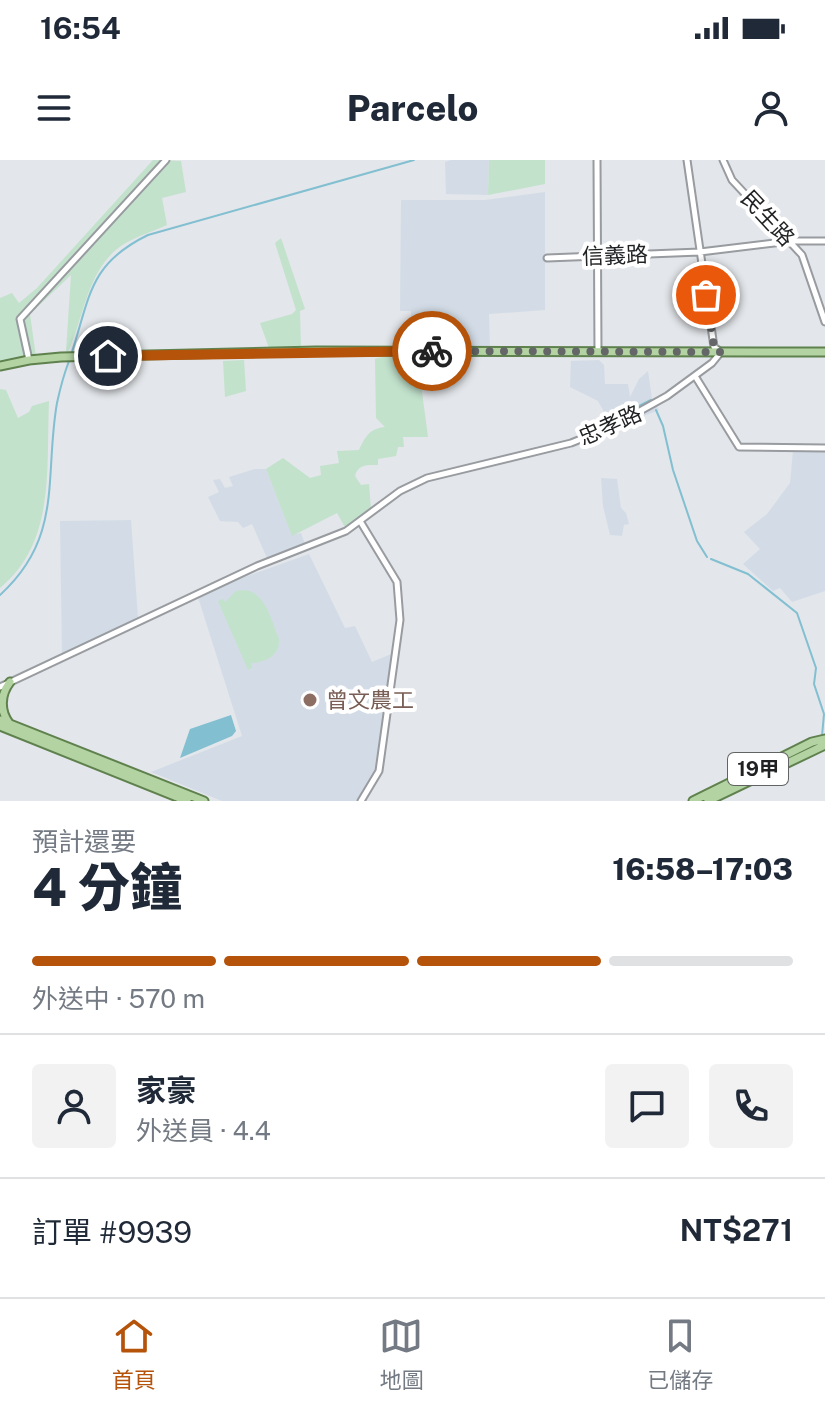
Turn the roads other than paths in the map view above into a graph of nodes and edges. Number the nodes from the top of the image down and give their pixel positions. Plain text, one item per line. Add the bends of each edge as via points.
1 (166, 160) edge
2 (597, 160) edge
3 (687, 160) edge
4 (723, 160) edge
5 (791, 241) junction
6 (825, 241) edge
7 (700, 252) junction
8 (597, 256) junction
9 (547, 258) dead end
10 (824, 318) edge
11 (598, 352) junction
12 (721, 352) junction
13 (825, 352) edge
14 (29, 360) junction
15 (0, 366) edge
16 (695, 376) junction
17 (825, 448) edge
18 (360, 521) junction
19 (10, 682) junction
20 (0, 687) edge
21 (0, 720) edge
22 (11, 724) junction
23 (0, 726) edge
24 (825, 739) edge
25 (825, 747) edge
26 (187, 801) edge
27 (204, 801) edge
28 (361, 801) edge
29 (693, 801) edge
30 (708, 801) edge

1 - 14 street via 20,319
2 - 8 street
3 - 7 street
4 - 5 street, 民生路 via 732,180
5 - 6 street, 信義路
5 - 7 street, 信義路
5 - 10 street, 民生路 via 806,263
7 - 8 street, 信義路
7 - 12 street via 714,347
8 - 9 street, 信義路
8 - 11 street
11 - 12 main road
11 - 14 main road via 324,351
12 - 13 main road
12 - 16 street, 忠孝路
14 - 15 main road
16 - 17 street via 739,447
16 - 18 street, 忠孝路 via 602,431 427,478
18 - 19 street, 忠孝路
18 - 28 street via 397,582 400,620 379,771
19 - 20 street, 忠孝路
19 - 22 main road via 0,703
21 - 22 main road
22 - 27 main road
23 - 26 main road
24 - 29 main road, 19甲
25 - 30 main road, 19甲

